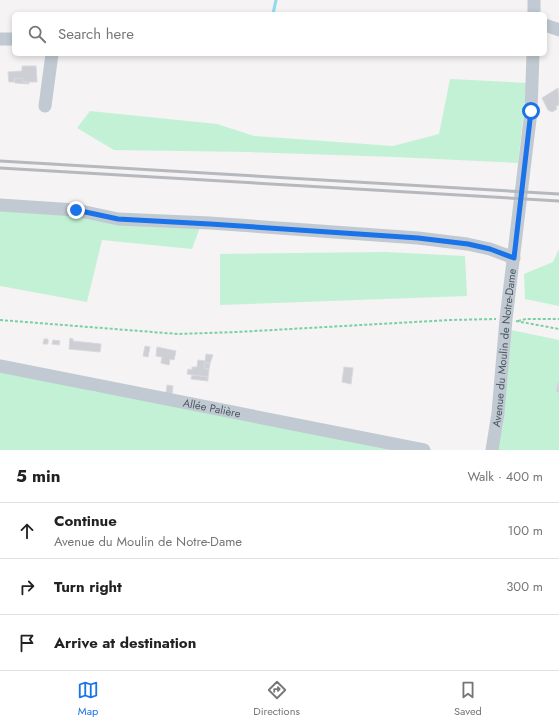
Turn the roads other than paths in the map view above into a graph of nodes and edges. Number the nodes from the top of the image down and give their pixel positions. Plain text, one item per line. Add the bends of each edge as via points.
1 (534, 0) edge
2 (534, 12) edge
3 (547, 26) edge
4 (559, 30) edge
5 (0, 39) edge
6 (12, 39) edge
7 (52, 56) edge
8 (533, 56) edge
9 (45, 106) dead end
10 (0, 205) edge
11 (514, 258) junction
12 (0, 366) edge
13 (424, 450) edge
14 (492, 450) edge

1 - 2 street
3 - 4 street
5 - 6 street
7 - 9 street
8 - 11 street, Avenue du Moulin de Notre-Dame via 531,111
10 - 11 street via 76,210 118,219 418,238 468,244
11 - 14 street, Avenue du Moulin de Notre-Dame via 512,320
12 - 13 street, Allée Palière

